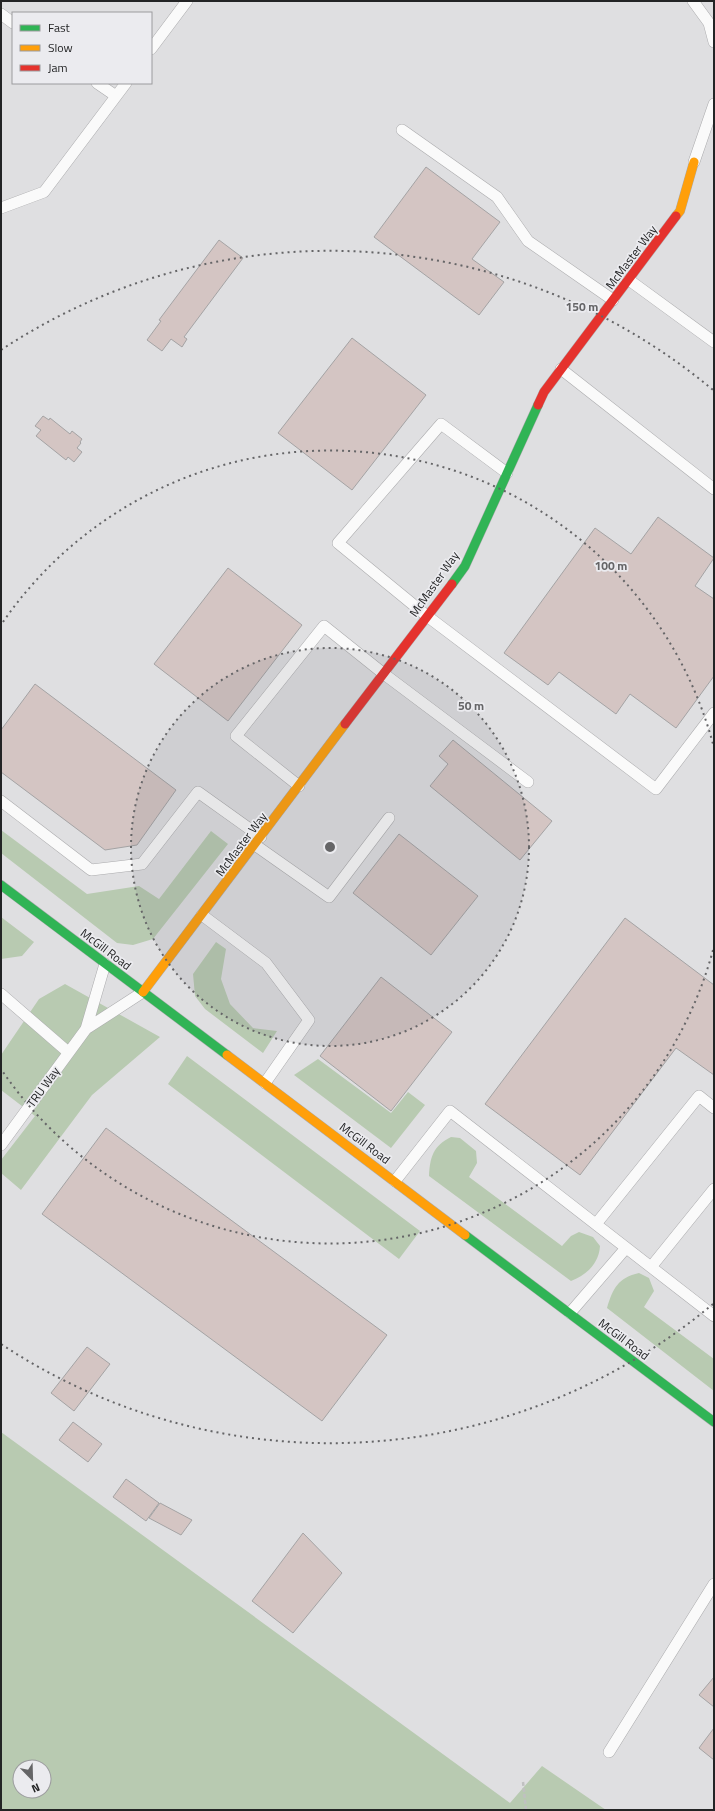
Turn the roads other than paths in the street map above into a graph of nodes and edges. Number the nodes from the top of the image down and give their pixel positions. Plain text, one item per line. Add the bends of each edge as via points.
1 (187, 1) edge
2 (693, 1) edge
3 (1, 14) edge
4 (12, 22) edge
5 (714, 42) edge
6 (152, 48) edge
7 (98, 84) edge
8 (125, 84) edge
9 (116, 96) junction
10 (714, 104) edge
11 (402, 130) dead end
12 (694, 162) joint
13 (1, 208) edge
14 (629, 280) junction
15 (614, 300) junction
16 (714, 342) edge
17 (561, 369) junction
18 (507, 473) junction
19 (714, 489) edge
20 (427, 616) junction
21 (384, 674) junction
22 (714, 713) edge
23 (528, 782) dead end
24 (299, 786) junction
25 (1, 801) edge
26 (389, 818) dead end
27 (258, 841) junction
28 (1, 885) edge
29 (202, 915) junction
30 (105, 964) junction
31 (143, 992) junction
32 (1, 994) edge
33 (86, 1029) junction
34 (68, 1052) junction
35 (265, 1083) junction
36 (714, 1108) edge
37 (1, 1145) edge
38 (395, 1181) junction
39 (714, 1189) edge
40 (596, 1224) junction
41 (626, 1248) junction
42 (651, 1267) junction
43 (570, 1313) junction
44 (714, 1316) edge
45 (714, 1422) edge
46 (712, 1592) edge
47 (610, 1752) dead end

1 - 6 lane
2 - 5 lane via 709,23
3 - 4 lane
7 - 9 lane
8 - 9 lane
9 - 13 lane via 44,192
10 - 12 lane
11 - 15 lane via 497,197 528,241
12 - 14 street, McMaster Way via 680,211
14 - 15 street, McMaster Way
14 - 16 lane
15 - 17 street, McMaster Way
17 - 18 street, McMaster Way via 544,392
17 - 19 lane
18 - 20 street, McMaster Way via 465,566
18 - 20 lane via 441,424 338,543
20 - 21 street, McMaster Way
20 - 22 lane via 656,789
21 - 23 lane
21 - 24 street, McMaster Way
21 - 24 lane via 324,626 236,736
24 - 27 street, McMaster Way
25 - 27 lane via 91,870 142,864 198,792
26 - 27 lane via 329,897
27 - 29 street, McMaster Way
28 - 30 street, McGill Road
29 - 31 street, McMaster Way
29 - 35 lane via 266,963 309,1020
30 - 31 street, McGill Road
30 - 33 lane
31 - 33 lane
31 - 35 street, McGill Road
32 - 34 lane
33 - 34 lane, TRU Way
34 - 37 lane, TRU Way
35 - 38 street, McGill Road
36 - 40 lane via 699,1096
38 - 40 lane via 450,1112
38 - 43 street, McGill Road
39 - 42 lane
40 - 41 lane
41 - 42 lane
41 - 43 lane
42 - 44 lane
43 - 45 street, McGill Road
46 - 47 lane

